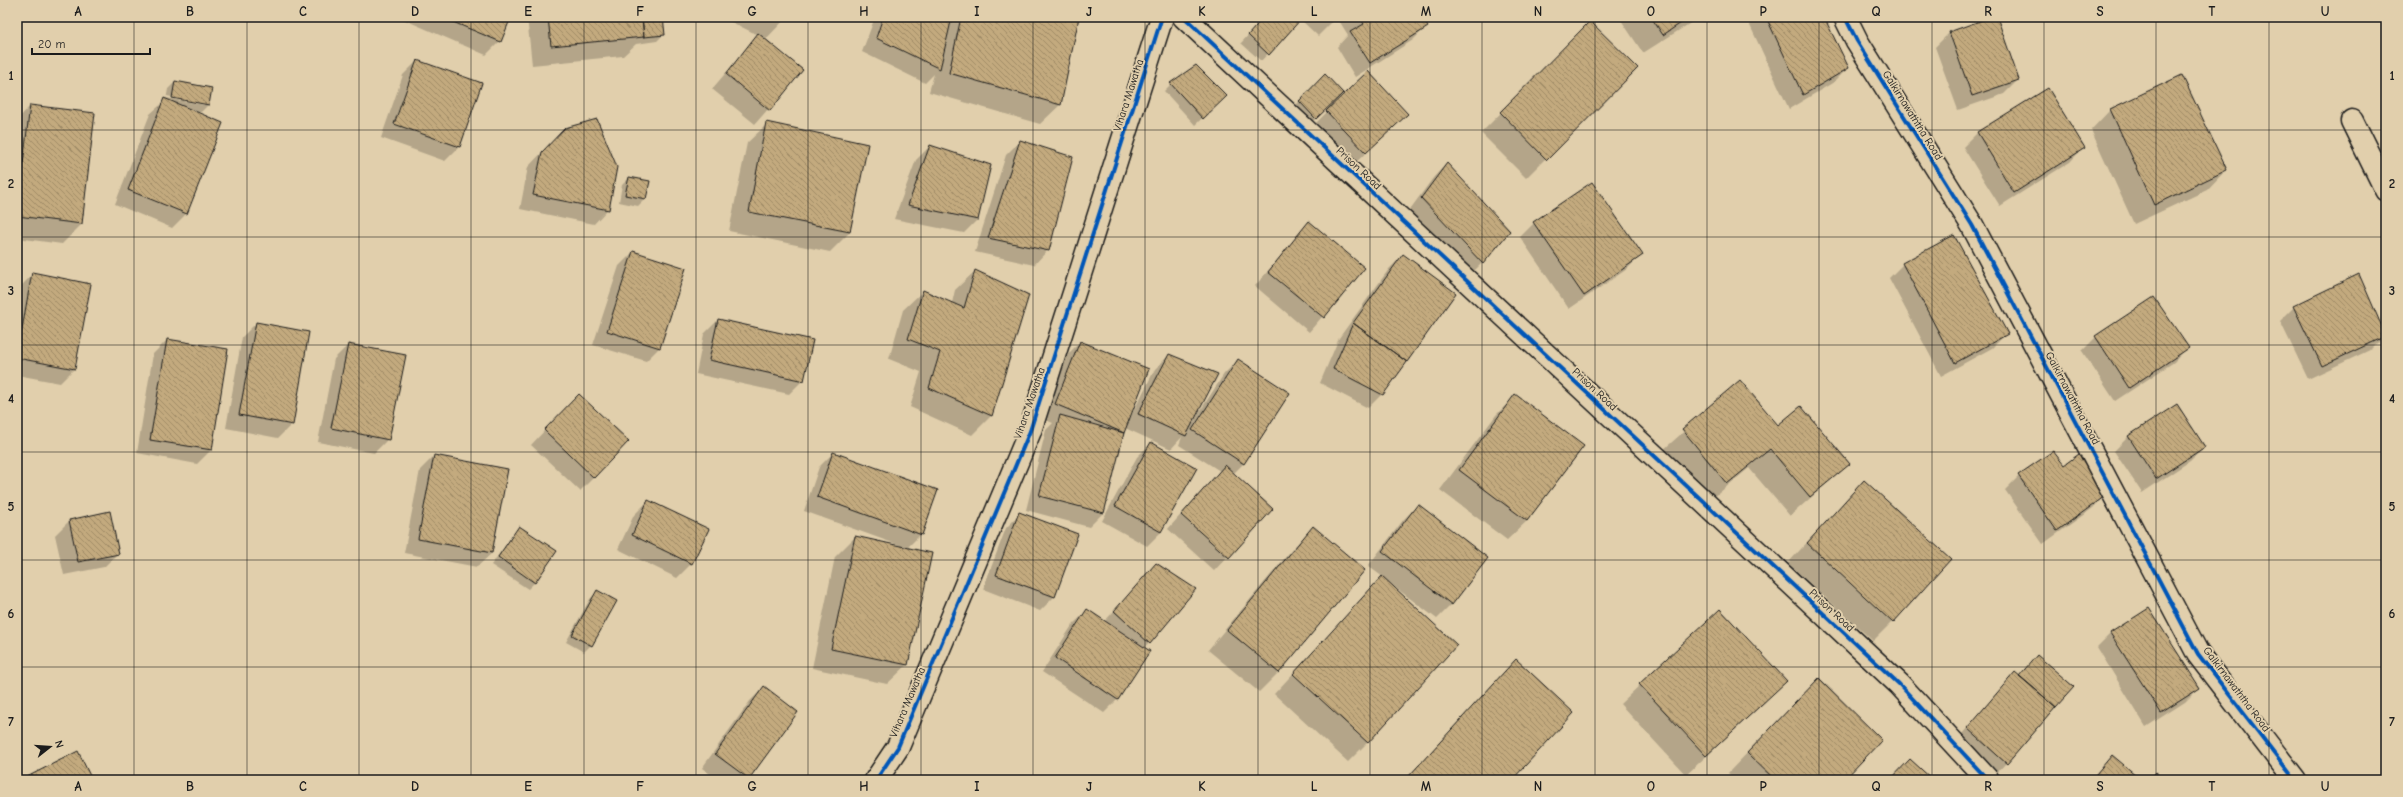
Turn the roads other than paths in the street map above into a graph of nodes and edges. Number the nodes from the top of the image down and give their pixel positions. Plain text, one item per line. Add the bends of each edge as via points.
1 (1162, 17) edge
2 (1184, 17) edge
3 (1845, 17) edge
4 (2352, 121) dead end
5 (2386, 190) edge
6 (876, 780) edge
7 (1988, 780) edge
8 (2295, 780) edge

1 - 6 street, Vihara Mawatha via 1030,431 898,747
2 - 7 street, Prison Road via 1899,684
3 - 8 street, Galkirnawaththa Road via 1857,42 1972,225 2198,654
4 - 5 street

